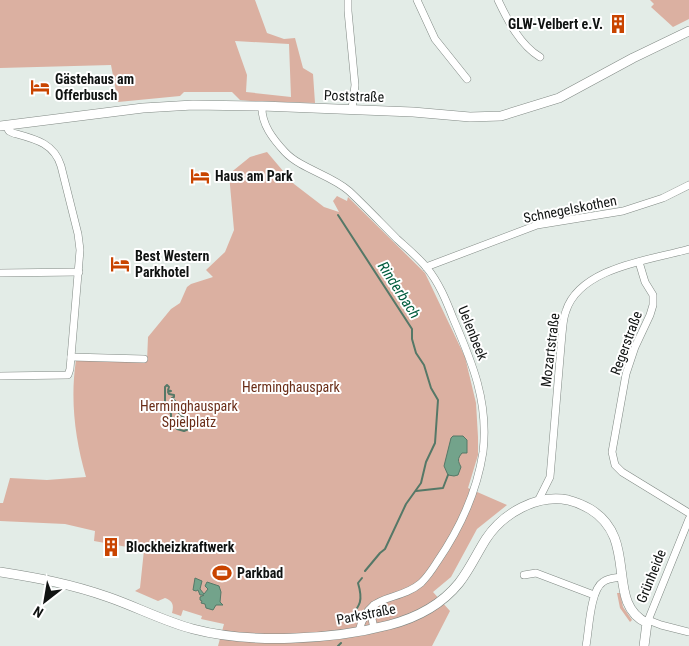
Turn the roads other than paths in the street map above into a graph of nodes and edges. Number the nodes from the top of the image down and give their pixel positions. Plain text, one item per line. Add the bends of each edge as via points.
1 (348, 0) edge
2 (417, 0) edge
3 (498, 0) edge
4 (689, 31) edge
5 (540, 57) dead end
6 (467, 79) dead end
7 (262, 106) junction
8 (352, 109) junction
9 (3, 126) edge
10 (689, 185) edge
11 (689, 249) edge
12 (638, 262) junction
13 (426, 267) junction
14 (0, 272) edge
15 (78, 272) junction
16 (71, 357) junction
17 (144, 359) dead end
18 (0, 376) edge
19 (538, 502) junction
20 (689, 514) edge
21 (689, 519) edge
22 (687, 531) edge
23 (0, 572) edge
24 (524, 575) dead end
25 (622, 577) junction
26 (594, 595) junction
27 (374, 605) junction
28 (647, 622) junction
29 (374, 628) junction
30 (359, 630) junction
31 (689, 632) edge
32 (586, 646) edge
33 (644, 646) edge

1 - 8 street via 355,85
2 - 6 street via 435,39
3 - 5 street via 524,44
4 - 8 street, Poststraße via 559,98 501,116 470,118
7 - 8 street, Poststraße
7 - 9 street, Poststraße via 143,108
7 - 13 street, Uelenbeek via 267,128 286,153 348,190
9 - 15 street via 13,133 45,143 59,160 78,234
10 - 13 street, Schnegelskothen via 663,198 623,211 537,225
11 - 12 street, Mozartstraße
12 - 19 street, Mozartstraße via 592,280 579,291 566,311 550,477
12 - 20 street, Regerstraße via 653,305 626,374 612,452 615,465 622,472
13 - 27 street, Uelenbeek via 442,292 472,360 484,426 482,454 463,518 443,554 427,576 410,590
14 - 15 street
15 - 16 street
16 - 17 street
16 - 18 street via 69,372 63,376
19 - 25 street, Parkstraße via 558,499 577,503 603,519 616,539
19 - 29 street, Parkstraße via 513,513 499,524 447,596 428,610
21 - 22 street, Grünheide
22 - 28 street, Grünheide
23 - 30 street, Parkstraße via 60,582 117,600 164,620 212,633 278,638
24 - 26 street via 536,572
25 - 26 street via 602,582
25 - 28 street, Parkstraße via 630,609 640,620
26 - 32 street
27 - 29 street
27 - 30 street via 366,612
28 - 31 street
28 - 33 street, Grünheide
29 - 30 street, Parkstraße

